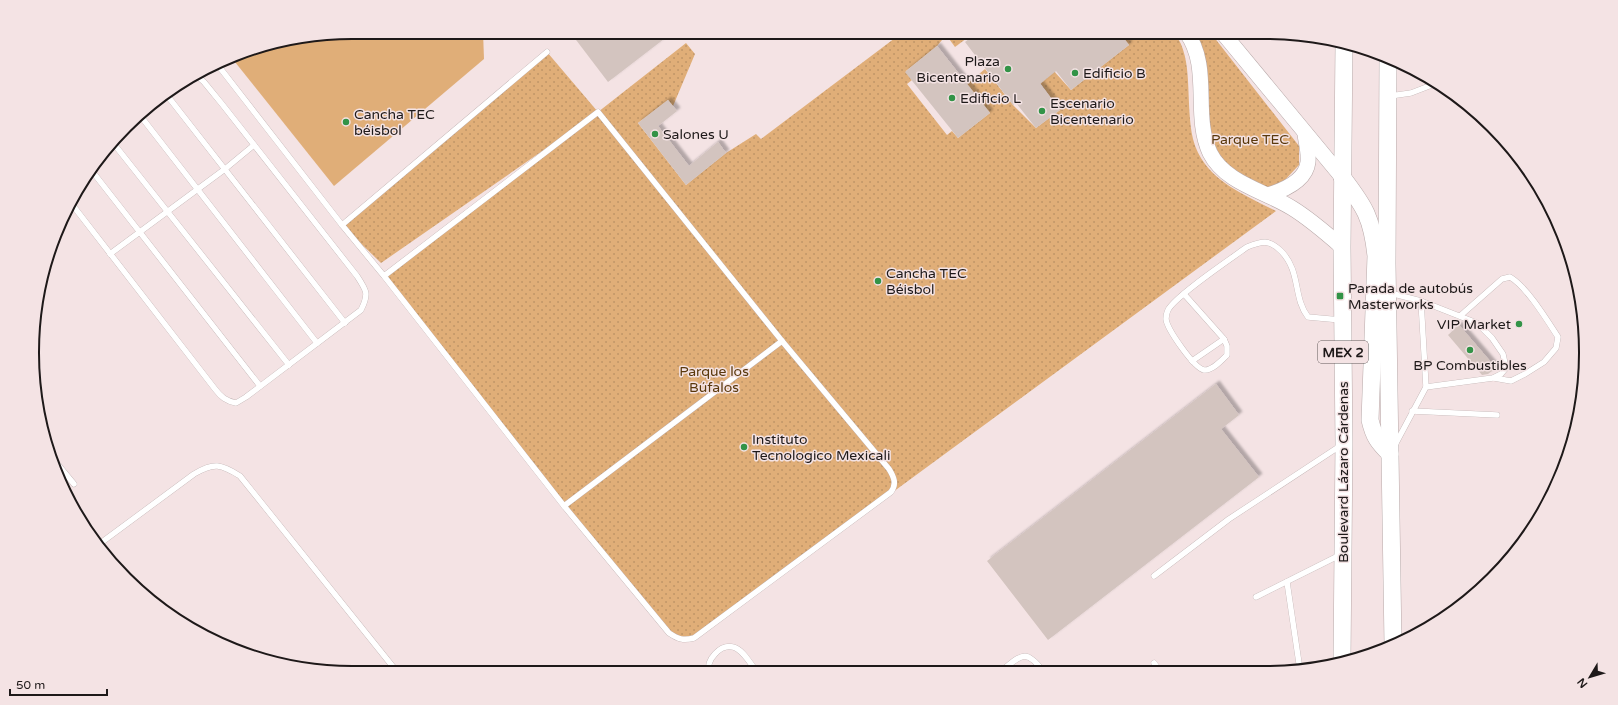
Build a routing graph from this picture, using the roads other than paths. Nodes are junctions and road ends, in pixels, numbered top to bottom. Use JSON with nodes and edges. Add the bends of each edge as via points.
{"nodes":[{"id":1,"x":1190,"y":39,"type":"edge"},
{"id":2,"x":1228,"y":39,"type":"edge"},
{"id":3,"x":1344,"y":49,"type":"edge"},
{"id":4,"x":547,"y":52,"type":"dead end"},
{"id":5,"x":1388,"y":64,"type":"edge"},
{"id":6,"x":220,"y":68,"type":"edge"},
{"id":7,"x":200,"y":79,"type":"edge"},
{"id":8,"x":1430,"y":86,"type":"edge"},
{"id":9,"x":1388,"y":97,"type":"junction"},
{"id":10,"x":169,"y":98,"type":"edge"},
{"id":11,"x":144,"y":119,"type":"edge"},
{"id":12,"x":1304,"y":133,"type":"junction"},
{"id":13,"x":254,"y":145,"type":"junction"},
{"id":14,"x":116,"y":147,"type":"edge"},
{"id":15,"x":225,"y":169,"type":"junction"},
{"id":16,"x":95,"y":174,"type":"edge"},
{"id":17,"x":1342,"y":177,"type":"junction"},
{"id":18,"x":198,"y":189,"type":"junction"},
{"id":19,"x":1268,"y":195,"type":"junction"},
{"id":20,"x":74,"y":208,"type":"edge"},
{"id":21,"x":168,"y":212,"type":"junction"},
{"id":22,"x":342,"y":225,"type":"junction"},
{"id":23,"x":139,"y":232,"type":"junction"},
{"id":24,"x":1342,"y":247,"type":"junction"},
{"id":25,"x":110,"y":254,"type":"junction"},
{"id":26,"x":384,"y":276,"type":"junction"},
{"id":27,"x":1388,"y":292,"type":"junction"},
{"id":28,"x":1184,"y":294,"type":"junction"},
{"id":29,"x":1422,"y":301,"type":"junction"},
{"id":30,"x":1460,"y":316,"type":"junction"},
{"id":31,"x":1342,"y":320,"type":"junction"},
{"id":32,"x":345,"y":323,"type":"junction"},
{"id":33,"x":1224,"y":339,"type":"junction"},
{"id":34,"x":782,"y":341,"type":"junction"},
{"id":35,"x":317,"y":343,"type":"junction"},
{"id":36,"x":1192,"y":361,"type":"junction"},
{"id":37,"x":289,"y":365,"type":"junction"},
{"id":38,"x":1494,"y":378,"type":"junction"},
{"id":39,"x":260,"y":386,"type":"junction"},
{"id":40,"x":1426,"y":387,"type":"junction"},
{"id":41,"x":1412,"y":411,"type":"junction"},
{"id":42,"x":1497,"y":415,"type":"dead end"},
{"id":43,"x":1344,"y":443,"type":"junction"},
{"id":44,"x":1390,"y":454,"type":"junction"},
{"id":45,"x":62,"y":470,"type":"edge"},
{"id":46,"x":74,"y":484,"type":"dead end"},
{"id":47,"x":564,"y":506,"type":"junction"},
{"id":48,"x":103,"y":541,"type":"edge"},
{"id":49,"x":1344,"y":553,"type":"junction"},
{"id":50,"x":1154,"y":576,"type":"dead end"},
{"id":51,"x":1287,"y":582,"type":"junction"},
{"id":52,"x":1256,"y":597,"type":"dead end"},
{"id":53,"x":1393,"y":639,"type":"edge"},
{"id":54,"x":1342,"y":656,"type":"edge"},
{"id":55,"x":1154,"y":663,"type":"dead end"},
{"id":56,"x":1299,"y":664,"type":"edge"},
{"id":57,"x":392,"y":666,"type":"edge"},
{"id":58,"x":708,"y":666,"type":"edge"},
{"id":59,"x":752,"y":666,"type":"edge"},
{"id":60,"x":1007,"y":666,"type":"edge"},
{"id":61,"x":1039,"y":666,"type":"edge"},
{"id":62,"x":1156,"y":666,"type":"edge"}],
"edges":[{"from":1,"to":19,"type":"street","via":[[1199,64],[1203,131],[1210,153],[1232,177]]},
{"from":2,"to":12,"type":"street"},
{"from":3,"to":17,"type":"main road","name":"Boulevard Lázaro Cárdenas","number":"MEX 2"},
{"from":4,"to":22,"type":"lane"},
{"from":5,"to":9,"type":"main road","number":"MEX 2"},
{"from":6,"to":22,"type":"lane"},
{"from":7,"to":13,"type":"lane"},
{"from":8,"to":9,"type":"lane","via":[[1411,93]]},
{"from":9,"to":27,"type":"main road","number":"MEX 2"},
{"from":10,"to":15,"type":"lane"},
{"from":11,"to":18,"type":"lane"},
{"from":12,"to":17,"type":"street"},
{"from":12,"to":19,"type":"street","via":[[1308,152],[1306,169],[1289,186]]},
{"from":13,"to":15,"type":"lane"},
{"from":13,"to":32,"type":"lane","via":[[366,291],[366,300],[361,310]]},
{"from":14,"to":21,"type":"lane"},
{"from":15,"to":18,"type":"lane"},
{"from":15,"to":32,"type":"lane"},
{"from":16,"to":23,"type":"lane"},
{"from":17,"to":24,"type":"main road","name":"Boulevard Lázaro Cárdenas","number":"MEX 2"},
{"from":17,"to":44,"type":"main road","via":[[1362,204],[1372,224],[1376,256],[1370,420],[1373,434]]},
{"from":18,"to":21,"type":"lane"},
{"from":18,"to":35,"type":"lane"},
{"from":19,"to":24,"type":"street","via":[[1303,215]]},
{"from":20,"to":25,"type":"lane"},
{"from":21,"to":23,"type":"lane"},
{"from":21,"to":37,"type":"lane"},
{"from":22,"to":26,"type":"lane"},
{"from":23,"to":25,"type":"lane"},
{"from":23,"to":39,"type":"lane"},
{"from":24,"to":31,"type":"main road","name":"Boulevard Lázaro Cárdenas","number":"MEX 2"},
{"from":25,"to":39,"type":"lane","via":[[222,398],[236,403]]},
{"from":26,"to":34,"type":"lane","via":[[598,112]]},
{"from":26,"to":47,"type":"lane"},
{"from":27,"to":29,"type":"lane"},
{"from":27,"to":44,"type":"main road","number":"MEX 2"},
{"from":28,"to":31,"type":"lane","via":[[1247,247],[1266,242],[1274,244],[1286,255],[1294,270],[1302,307],[1308,317]]},
{"from":28,"to":33,"type":"lane"},
{"from":28,"to":36,"type":"lane","via":[[1168,309],[1166,319],[1171,332]]},
{"from":29,"to":30,"type":"lane"},
{"from":29,"to":40,"type":"lane"},
{"from":30,"to":38,"type":"lane","via":[[1477,323],[1503,354],[1506,368]]},
{"from":30,"to":38,"type":"lane","via":[[1502,279],[1510,278],[1517,282],[1558,337],[1556,348],[1544,362],[1511,381]]},
{"from":31,"to":43,"type":"main road","name":"Boulevard Lázaro Cárdenas","number":"MEX 2"},
{"from":32,"to":35,"type":"lane"},
{"from":33,"to":36,"type":"lane"},
{"from":33,"to":36,"type":"lane","via":[[1227,355],[1216,364],[1204,370]]},
{"from":34,"to":47,"type":"lane"},
{"from":34,"to":47,"type":"lane","via":[[889,468],[895,482],[891,492],[694,638],[681,640],[669,633]]},
{"from":35,"to":37,"type":"lane"},
{"from":37,"to":39,"type":"lane"},
{"from":38,"to":40,"type":"lane"},
{"from":40,"to":41,"type":"lane"},
{"from":41,"to":42,"type":"lane"},
{"from":41,"to":44,"type":"lane"},
{"from":43,"to":49,"type":"main road","name":"Boulevard Lázaro Cárdenas","number":"MEX 2"},
{"from":43,"to":50,"type":"lane","via":[[1229,519]]},
{"from":44,"to":53,"type":"main road","number":"MEX 2"},
{"from":45,"to":46,"type":"lane"},
{"from":48,"to":57,"type":"lane","via":[[207,466],[227,468],[240,476]]},
{"from":49,"to":51,"type":"lane"},
{"from":49,"to":54,"type":"main road","name":"Boulevard Lázaro Cárdenas","number":"MEX 2"},
{"from":51,"to":52,"type":"lane"},
{"from":51,"to":56,"type":"lane"},
{"from":55,"to":62,"type":"lane"},
{"from":58,"to":59,"type":"lane","via":[[711,658],[724,648],[734,647]]},
{"from":60,"to":61,"type":"lane","via":[[1020,656],[1029,656]]}]}
